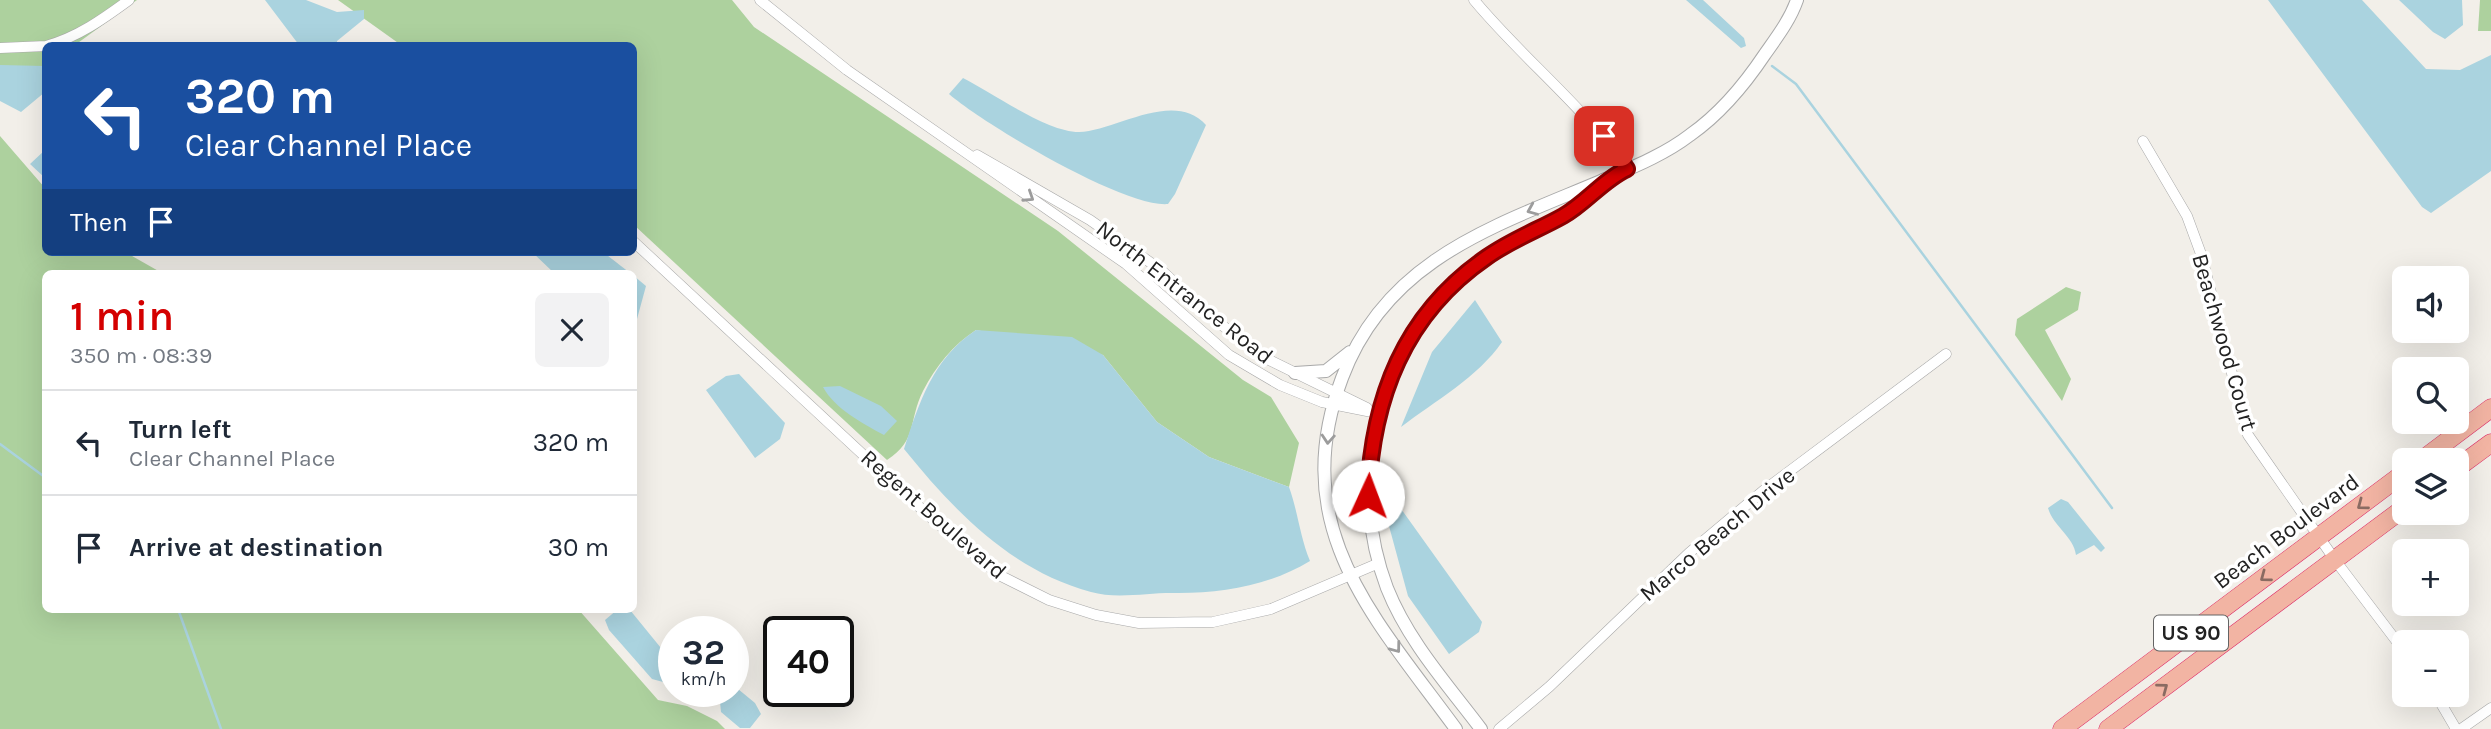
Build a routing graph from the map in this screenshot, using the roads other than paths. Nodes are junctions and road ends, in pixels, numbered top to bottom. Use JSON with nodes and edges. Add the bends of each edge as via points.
{"nodes":[{"id":1,"x":129,"y":0,"type":"edge"},
{"id":2,"x":760,"y":0,"type":"edge"},
{"id":3,"x":1474,"y":0,"type":"edge"},
{"id":4,"x":1797,"y":0,"type":"edge"},
{"id":5,"x":60,"y":42,"type":"edge"},
{"id":6,"x":42,"y":46,"type":"edge"},
{"id":7,"x":0,"y":48,"type":"edge"},
{"id":8,"x":2143,"y":141,"type":"dead end"},
{"id":9,"x":954,"y":143,"type":"junction"},
{"id":10,"x":1622,"y":171,"type":"junction"},
{"id":11,"x":1124,"y":243,"type":"junction"},
{"id":12,"x":637,"y":245,"type":"edge"},
{"id":13,"x":1129,"y":267,"type":"junction"},
{"id":14,"x":1355,"y":347,"type":"junction"},
{"id":15,"x":1946,"y":354,"type":"dead end"},
{"id":16,"x":1295,"y":373,"type":"junction"},
{"id":17,"x":1337,"y":392,"type":"junction"},
{"id":18,"x":1333,"y":405,"type":"junction"},
{"id":19,"x":2491,"y":408,"type":"edge"},
{"id":20,"x":1377,"y":413,"type":"junction"},
{"id":21,"x":2491,"y":443,"type":"edge"},
{"id":22,"x":2438,"y":448,"type":"edge"},
{"id":23,"x":2469,"y":459,"type":"edge"},
{"id":24,"x":2392,"y":482,"type":"edge"},
{"id":25,"x":2392,"y":517,"type":"edge"},
{"id":26,"x":2319,"y":537,"type":"junction"},
{"id":27,"x":2335,"y":560,"type":"junction"},
{"id":28,"x":1379,"y":563,"type":"junction"},
{"id":29,"x":1349,"y":575,"type":"junction"},
{"id":30,"x":2392,"y":635,"type":"edge"},
{"id":31,"x":2443,"y":707,"type":"edge"},
{"id":32,"x":2491,"y":708,"type":"edge"},
{"id":33,"x":1456,"y":729,"type":"edge"},
{"id":34,"x":1480,"y":729,"type":"edge"},
{"id":35,"x":1499,"y":729,"type":"edge"},
{"id":36,"x":2062,"y":729,"type":"edge"},
{"id":37,"x":2108,"y":729,"type":"edge"},
{"id":38,"x":2456,"y":729,"type":"edge"},
{"id":39,"x":2461,"y":729,"type":"edge"}],
"edges":[{"from":1,"to":5,"type":"street","via":[[95,25]]},
{"from":2,"to":9,"type":"street","name":"North Entrance Road","via":[[846,70]]},
{"from":3,"to":10,"type":"street","via":[[1540,73],[1579,108]]},
{"from":4,"to":10,"type":"street","via":[[1750,77],[1717,113],[1690,135]]},
{"from":6,"to":7,"type":"street"},
{"from":8,"to":26,"type":"street","name":"Beachwood Court","via":[[2187,216],[2201,254],[2248,435]]},
{"from":9,"to":11,"type":"street","name":"North Entrance Road","via":[[1026,181]]},
{"from":9,"to":13,"type":"street","name":"North Entrance Road","one_way":true},
{"from":10,"to":14,"type":"street","one_way":true,"via":[[1457,244],[1391,296]]},
{"from":10,"to":20,"type":"street","via":[[1578,207],[1489,256],[1450,287],[1401,353]]},
{"from":11,"to":13,"type":"street"},
{"from":11,"to":16,"type":"street","name":"North Entrance Road","via":[[1242,343]]},
{"from":12,"to":29,"type":"street","name":"Regent Boulevard","via":[[928,515],[999,575],[1049,600],[1139,623],[1213,622],[1271,609]]},
{"from":13,"to":18,"type":"street","name":"North Entrance Road","via":[[1229,355],[1280,385]]},
{"from":14,"to":16,"type":"street","via":[[1326,371]]},
{"from":14,"to":17,"type":"street"},
{"from":15,"to":35,"type":"street","name":"Marco Beach Drive","via":[[1689,552],[1558,679]]},
{"from":16,"to":17,"type":"street","name":"North Entrance Road"},
{"from":17,"to":18,"type":"street"},
{"from":17,"to":20,"type":"street","name":"North Entrance Road"},
{"from":18,"to":20,"type":"street","name":"North Entrance Road"},
{"from":18,"to":29,"type":"street","one_way":true,"via":[[1325,483],[1329,517]]},
{"from":19,"to":22,"type":"highway"},
{"from":20,"to":28,"type":"street","via":[[1368,496]]},
{"from":21,"to":23,"type":"highway"},
{"from":24,"to":26,"type":"highway","name":"Beach Boulevard","number":"US 90","one_way":true},
{"from":25,"to":27,"type":"highway","number":"US 90"},
{"from":26,"to":27,"type":"street","name":"Beachwood Court"},
{"from":26,"to":36,"type":"highway","name":"Beach Boulevard","number":"US 90","one_way":true},
{"from":27,"to":30,"type":"street","name":"Beachwood Court"},
{"from":37,"to":27,"type":"highway","number":"US 90","one_way":true},
{"from":28,"to":29,"type":"street","name":"Regent Boulevard"},
{"from":28,"to":34,"type":"street","via":[[1411,634]]},
{"from":29,"to":33,"type":"street","one_way":true,"via":[[1373,618]]},
{"from":31,"to":38,"type":"street"},
{"from":32,"to":39,"type":"street"}]}
